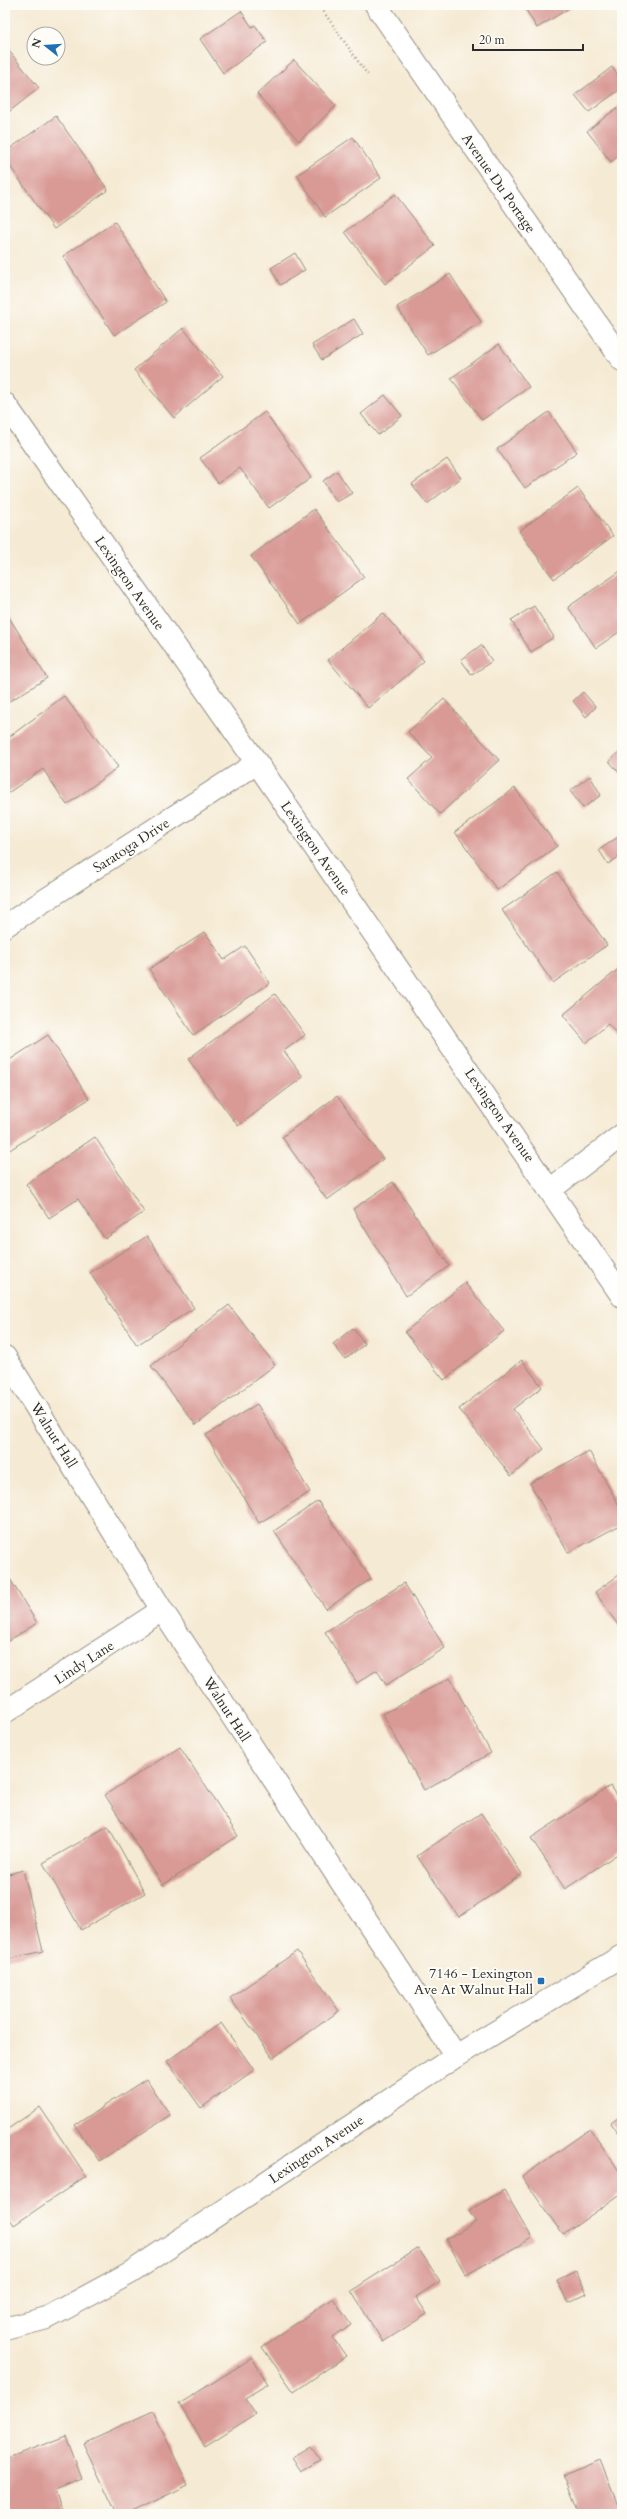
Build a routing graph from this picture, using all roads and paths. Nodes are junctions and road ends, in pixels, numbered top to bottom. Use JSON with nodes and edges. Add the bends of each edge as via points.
{"nodes":[{"id":1,"x":319,"y":5,"type":"edge"},
{"id":2,"x":376,"y":5,"type":"edge"},
{"id":3,"x":369,"y":77,"type":"dead end"},
{"id":4,"x":622,"y":360,"type":"edge"},
{"id":5,"x":5,"y":404,"type":"edge"},
{"id":6,"x":257,"y":763,"type":"junction"},
{"id":7,"x":5,"y":926,"type":"edge"},
{"id":8,"x":622,"y":1135,"type":"edge"},
{"id":9,"x":551,"y":1189,"type":"junction"},
{"id":10,"x":622,"y":1296,"type":"edge"},
{"id":11,"x":5,"y":1357,"type":"edge"},
{"id":12,"x":162,"y":1610,"type":"junction"},
{"id":13,"x":5,"y":1712,"type":"edge"},
{"id":14,"x":622,"y":1956,"type":"edge"},
{"id":15,"x":456,"y":2056,"type":"junction"},
{"id":16,"x":5,"y":2329,"type":"edge"}],
"edges":[{"from":1,"to":3,"type":"path"},
{"from":2,"to":4,"type":"street","name":"Avenue Du Portage"},
{"from":5,"to":6,"type":"street","name":"Lexington Avenue"},
{"from":6,"to":7,"type":"street","name":"Saratoga Drive"},
{"from":6,"to":9,"type":"street","name":"Lexington Avenue"},
{"from":8,"to":9,"type":"street"},
{"from":9,"to":10,"type":"street","name":"Lexington Avenue"},
{"from":11,"to":12,"type":"street","name":"Walnut Hall"},
{"from":12,"to":13,"type":"street","name":"Lindy Lane"},
{"from":12,"to":15,"type":"street","name":"Walnut Hall"},
{"from":14,"to":15,"type":"street","name":"Lexington Avenue"},
{"from":15,"to":16,"type":"street","name":"Lexington Avenue","via":[[130,2273],[47,2318]]}]}
